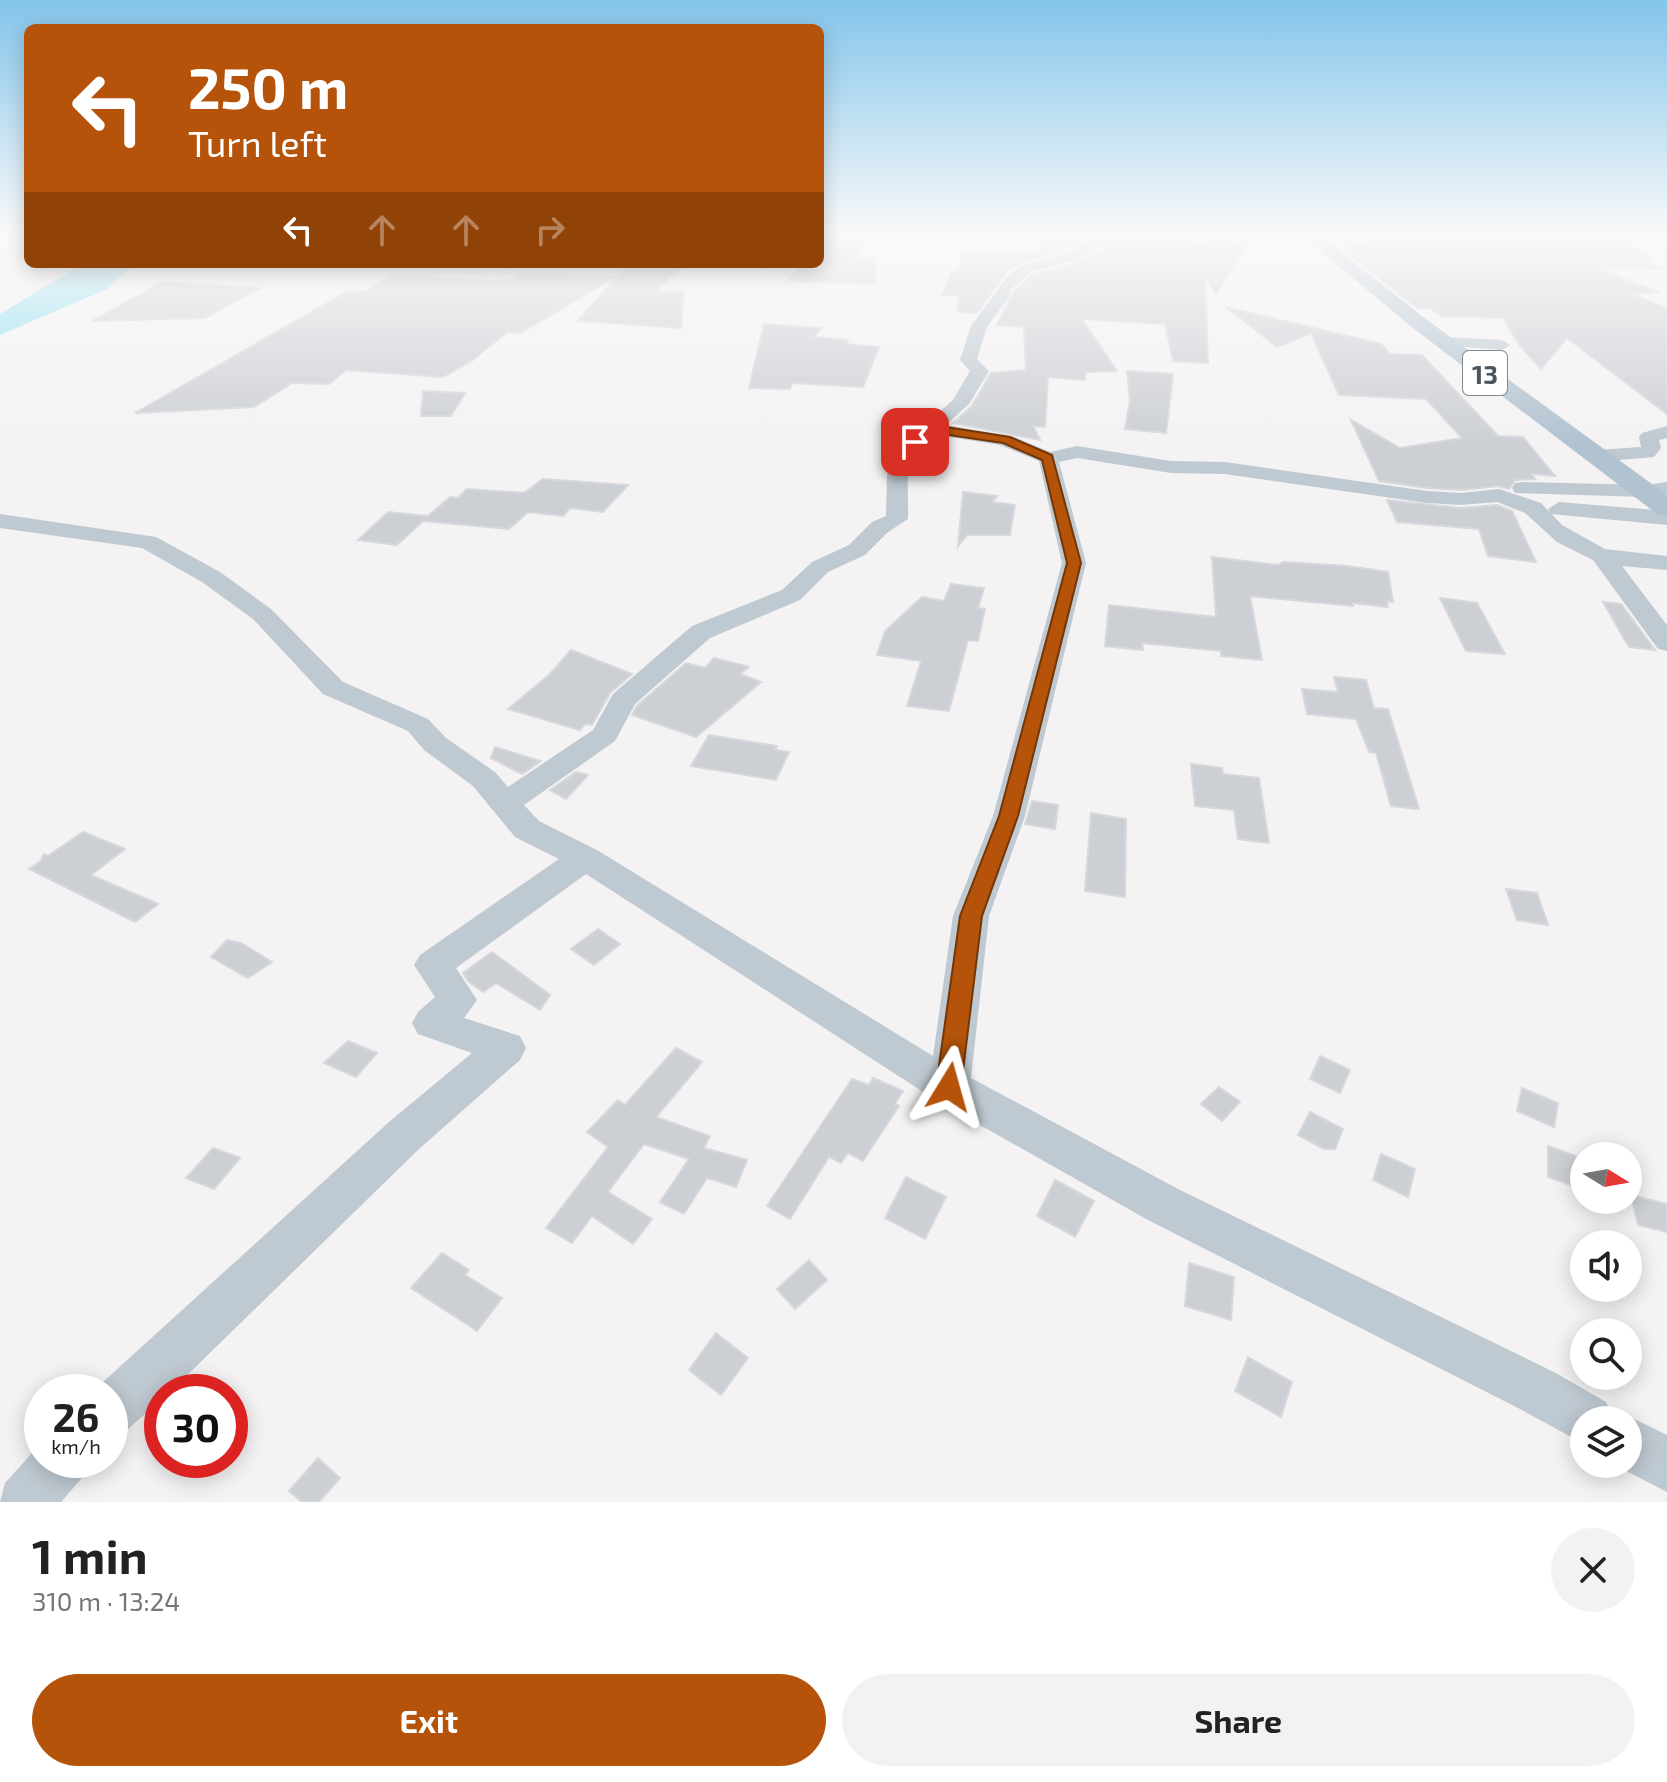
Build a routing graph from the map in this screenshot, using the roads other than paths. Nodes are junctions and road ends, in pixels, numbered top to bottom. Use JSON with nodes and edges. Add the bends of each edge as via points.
{"nodes":[{"id":1,"x":997,"y":303,"type":"edge"},
{"id":2,"x":1396,"y":303,"type":"edge"},
{"id":3,"x":1445,"y":342,"type":"junction"},
{"id":4,"x":974,"y":344,"type":"junction"},
{"id":5,"x":1502,"y":345,"type":"dead end"},
{"id":6,"x":935,"y":424,"type":"junction"},
{"id":7,"x":1667,"y":432,"type":"edge"},
{"id":8,"x":1596,"y":456,"type":"junction"},
{"id":9,"x":1048,"y":458,"type":"junction"},
{"id":10,"x":1656,"y":490,"type":"edge"},
{"id":11,"x":1527,"y":495,"type":"junction"},
{"id":12,"x":1667,"y":508,"type":"edge"},
{"id":13,"x":1667,"y":518,"type":"edge"},
{"id":14,"x":0,"y":521,"type":"edge"},
{"id":15,"x":1602,"y":556,"type":"junction"},
{"id":16,"x":1667,"y":563,"type":"edge"},
{"id":17,"x":1667,"y":643,"type":"edge"},
{"id":18,"x":507,"y":802,"type":"junction"},
{"id":19,"x":585,"y":858,"type":"junction"},
{"id":20,"x":949,"y":1087,"type":"junction"},
{"id":21,"x":128,"y":1395,"type":"edge"},
{"id":22,"x":1570,"y":1410,"type":"edge"},
{"id":23,"x":1642,"y":1451,"type":"edge"},
{"id":24,"x":1667,"y":1465,"type":"edge"},
{"id":25,"x":46,"y":1478,"type":"edge"},
{"id":26,"x":24,"y":1502,"type":"edge"}],
"edges":[{"from":1,"to":4,"type":"street","via":[[979,326]]},
{"from":2,"to":3,"type":"main road","number":"13"},
{"from":3,"to":5,"type":"street"},
{"from":3,"to":8,"type":"main road","number":"13"},
{"from":4,"to":6,"type":"street","via":[[951,381]]},
{"from":4,"to":6,"type":"street","via":[[968,360],[980,371],[963,400]]},
{"from":6,"to":9,"type":"street","via":[[1005,440]]},
{"from":6,"to":18,"type":"street","via":[[903,452],[897,466],[897,519],[880,527],[857,550],[820,567],[791,595],[701,632],[623,700],[605,735]]},
{"from":7,"to":8,"type":"street","via":[[1649,437],[1647,453]]},
{"from":8,"to":10,"type":"main road","number":"13"},
{"from":9,"to":11,"type":"street","via":[[1077,452],[1427,497]]},
{"from":9,"to":20,"type":"street","via":[[1074,563],[1009,816],[971,916]]},
{"from":10,"to":11,"type":"street"},
{"from":10,"to":12,"type":"main road","number":"13"},
{"from":11,"to":13,"type":"street"},
{"from":11,"to":15,"type":"street","via":[[1536,516]]},
{"from":14,"to":18,"type":"street","via":[[148,542],[186,563],[262,614],[333,688],[418,725]]},
{"from":15,"to":16,"type":"street"},
{"from":15,"to":17,"type":"street"},
{"from":18,"to":19,"type":"street","via":[[527,829]]},
{"from":19,"to":20,"type":"street"},
{"from":19,"to":21,"type":"street","via":[[433,965],[458,1000],[432,1023],[506,1048],[447,1095]]},
{"from":20,"to":22,"type":"street","via":[[1164,1205]]},
{"from":23,"to":24,"type":"street"},
{"from":25,"to":26,"type":"street"}]}
